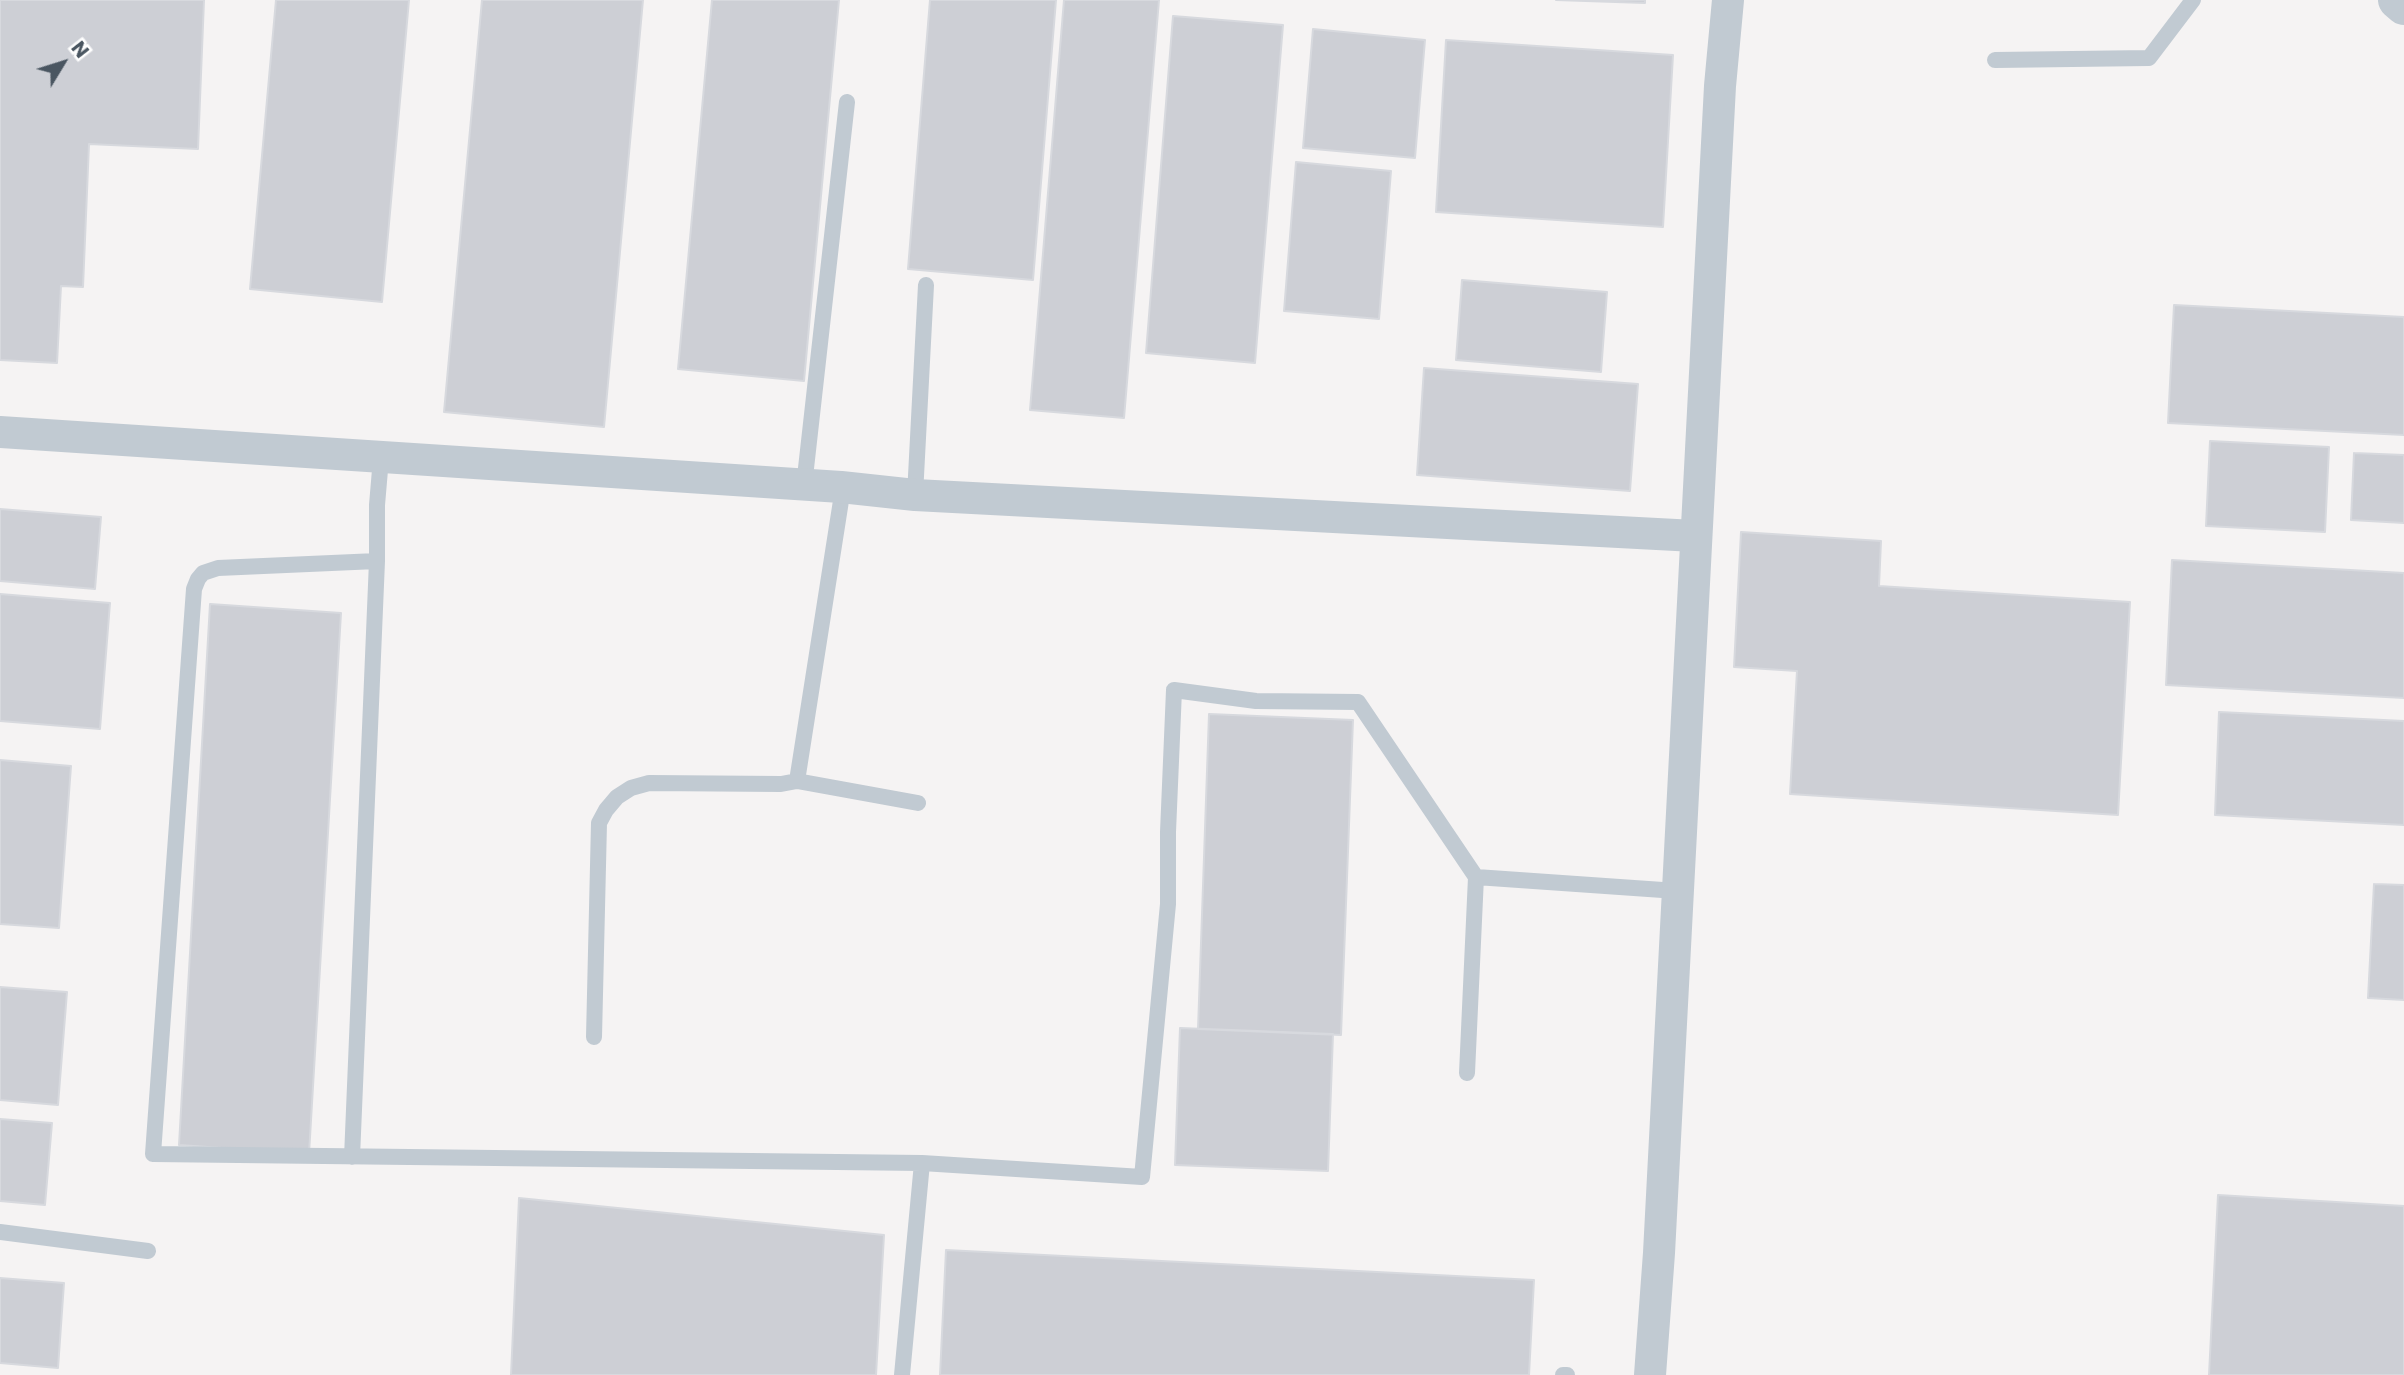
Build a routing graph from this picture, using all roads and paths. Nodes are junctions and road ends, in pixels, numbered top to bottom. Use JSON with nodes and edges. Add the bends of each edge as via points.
{"nodes":[{"id":1,"x":1728,"y":0,"type":"edge"},
{"id":2,"x":2193,"y":0,"type":"edge"},
{"id":3,"x":2397,"y":0,"type":"edge"},
{"id":4,"x":2404,"y":6,"type":"edge"},
{"id":5,"x":1995,"y":60,"type":"dead end"},
{"id":6,"x":847,"y":102,"type":"dead end"},
{"id":7,"x":926,"y":285,"type":"dead end"},
{"id":8,"x":0,"y":432,"type":"edge"},
{"id":9,"x":381,"y":458,"type":"junction"},
{"id":10,"x":804,"y":486,"type":"junction"},
{"id":11,"x":843,"y":488,"type":"junction"},
{"id":12,"x":915,"y":495,"type":"junction"},
{"id":13,"x":1695,"y":536,"type":"junction"},
{"id":14,"x":377,"y":561,"type":"junction"},
{"id":15,"x":797,"y":781,"type":"junction"},
{"id":16,"x":918,"y":803,"type":"dead end"},
{"id":17,"x":1476,"y":877,"type":"junction"},
{"id":18,"x":1676,"y":891,"type":"junction"},
{"id":19,"x":594,"y":1037,"type":"dead end"},
{"id":20,"x":1467,"y":1073,"type":"dead end"},
{"id":21,"x":352,"y":1157,"type":"junction"},
{"id":22,"x":922,"y":1163,"type":"junction"},
{"id":23,"x":0,"y":1232,"type":"edge"},
{"id":24,"x":148,"y":1251,"type":"dead end"},
{"id":25,"x":902,"y":1375,"type":"edge"},
{"id":26,"x":1650,"y":1375,"type":"edge"}],
"edges":[{"from":1,"to":13,"type":"street"},
{"from":2,"to":5,"type":"lane","via":[[2149,58]]},
{"from":3,"to":4,"type":"street"},
{"from":6,"to":10,"type":"lane"},
{"from":7,"to":12,"type":"lane"},
{"from":8,"to":9,"type":"street"},
{"from":9,"to":10,"type":"street"},
{"from":9,"to":14,"type":"lane"},
{"from":10,"to":11,"type":"street"},
{"from":11,"to":12,"type":"street"},
{"from":11,"to":15,"type":"lane"},
{"from":12,"to":13,"type":"street"},
{"from":13,"to":18,"type":"street"},
{"from":14,"to":21,"type":"lane"},
{"from":14,"to":21,"type":"lane","via":[[218,568],[203,573],[194,589],[153,1154]]},
{"from":15,"to":16,"type":"lane"},
{"from":15,"to":19,"type":"lane","via":[[649,783],[631,788],[606,810],[599,823]]},
{"from":17,"to":18,"type":"lane"},
{"from":17,"to":20,"type":"lane"},
{"from":17,"to":22,"type":"lane","via":[[1358,702],[1256,701],[1174,690],[1168,904],[1142,1177]]},
{"from":18,"to":26,"type":"street"},
{"from":21,"to":22,"type":"lane"},
{"from":22,"to":25,"type":"lane"},
{"from":23,"to":24,"type":"lane"}]}
